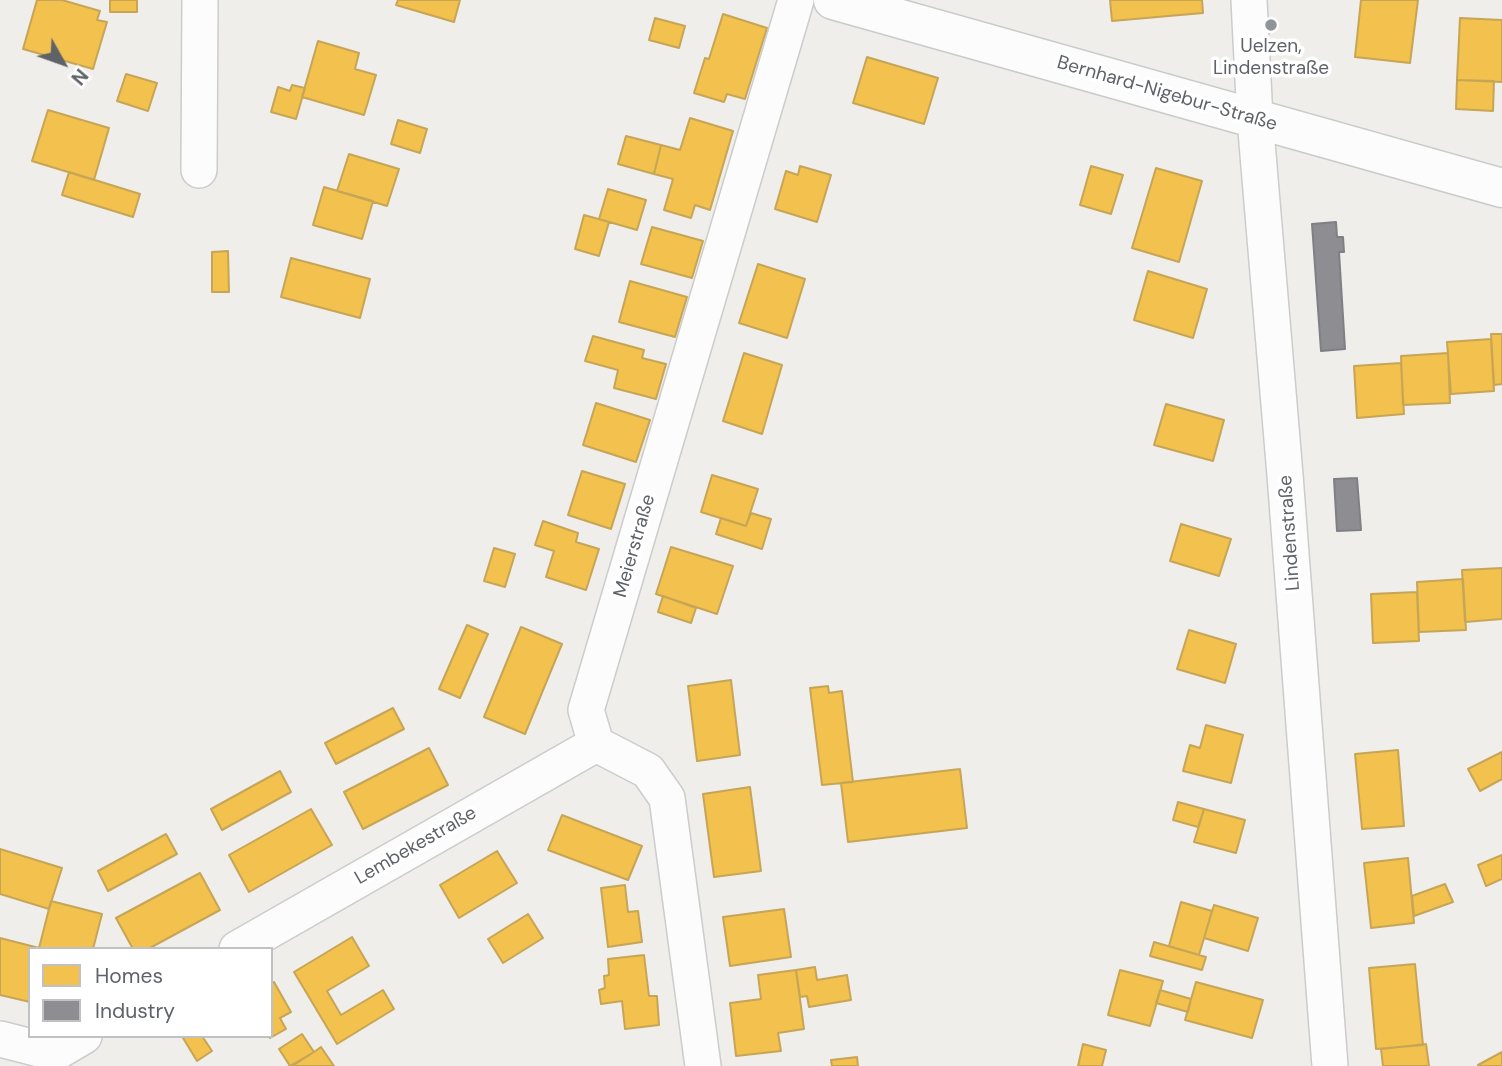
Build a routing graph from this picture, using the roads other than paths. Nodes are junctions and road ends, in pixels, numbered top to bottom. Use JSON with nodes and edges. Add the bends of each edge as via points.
{"nodes":[{"id":1,"x":200,"y":0,"type":"edge"},
{"id":2,"x":796,"y":0,"type":"edge"},
{"id":3,"x":833,"y":0,"type":"edge"},
{"id":4,"x":1249,"y":0,"type":"edge"},
{"id":5,"x":1255,"y":119,"type":"junction"},
{"id":6,"x":199,"y":170,"type":"dead end"},
{"id":7,"x":1502,"y":188,"type":"edge"},
{"id":8,"x":596,"y":744,"type":"junction"},
{"id":9,"x":241,"y":947,"type":"edge"},
{"id":10,"x":0,"y":1038,"type":"edge"},
{"id":11,"x":64,"y":1052,"type":"edge"},
{"id":12,"x":703,"y":1066,"type":"edge"},
{"id":13,"x":1330,"y":1066,"type":"edge"}],
"edges":[{"from":1,"to":6,"type":"street"},
{"from":2,"to":8,"type":"street","name":"Meierstraße","via":[[586,710]]},
{"from":3,"to":5,"type":"main road","name":"Bernhard-Nigebur-Straße"},
{"from":4,"to":5,"type":"street","name":"Lindenstraße"},
{"from":5,"to":7,"type":"main road","name":"Bernhard-Nigebur-Straße"},
{"from":5,"to":13,"type":"street","name":"Lindenstraße"},
{"from":8,"to":9,"type":"street","name":"Lembekestraße"},
{"from":8,"to":12,"type":"street","via":[[648,771],[667,798]]},
{"from":10,"to":11,"type":"street"}]}
